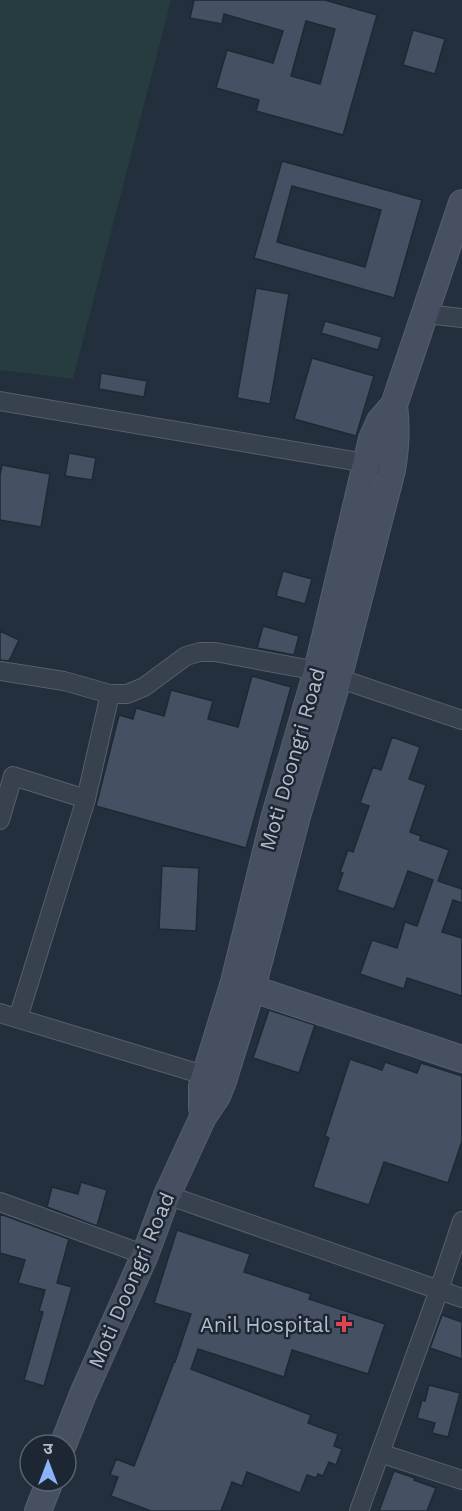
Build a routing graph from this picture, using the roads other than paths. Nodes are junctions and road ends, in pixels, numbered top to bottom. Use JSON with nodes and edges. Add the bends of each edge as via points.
{"nodes":[{"id":1,"x":462,"y":203,"type":"edge"},
{"id":2,"x":426,"y":314,"type":"junction"},
{"id":3,"x":462,"y":318,"type":"edge"},
{"id":4,"x":0,"y":401,"type":"edge"},
{"id":5,"x":394,"y":405,"type":"junction"},
{"id":6,"x":366,"y":463,"type":"junction"},
{"id":7,"x":392,"y":470,"type":"junction"},
{"id":8,"x":0,"y":671,"type":"edge"},
{"id":9,"x":327,"y":675,"type":"junction"},
{"id":10,"x":110,"y":694,"type":"junction"},
{"id":11,"x":462,"y":720,"type":"edge"},
{"id":12,"x":7,"y":773,"type":"edge"},
{"id":13,"x":86,"y":799,"type":"junction"},
{"id":14,"x":0,"y":820,"type":"edge"},
{"id":15,"x":243,"y":985,"type":"junction"},
{"id":16,"x":0,"y":1013,"type":"edge"},
{"id":17,"x":18,"y":1018,"type":"junction"},
{"id":18,"x":462,"y":1059,"type":"edge"},
{"id":19,"x":214,"y":1078,"type":"junction"},
{"id":20,"x":166,"y":1195,"type":"junction"},
{"id":21,"x":0,"y":1202,"type":"edge"},
{"id":22,"x":462,"y":1221,"type":"edge"},
{"id":23,"x":145,"y":1254,"type":"junction"},
{"id":24,"x":439,"y":1290,"type":"junction"},
{"id":25,"x":462,"y":1298,"type":"edge"},
{"id":26,"x":68,"y":1433,"type":"edge"},
{"id":27,"x":380,"y":1453,"type":"junction"},
{"id":28,"x":462,"y":1480,"type":"edge"},
{"id":29,"x":45,"y":1493,"type":"edge"},
{"id":30,"x":38,"y":1511,"type":"edge"},
{"id":31,"x":358,"y":1511,"type":"edge"}],
"edges":[{"from":1,"to":2,"type":"street","name":"Moti Doongri Road"},
{"from":2,"to":3,"type":"street"},
{"from":2,"to":5,"type":"street","name":"Moti Doongri Road"},
{"from":4,"to":6,"type":"street"},
{"from":5,"to":6,"type":"street","name":"Moti Doongri Road","via":[[380,421]]},
{"from":5,"to":7,"type":"street","name":"Moti Doongri Road","via":[[397,428]]},
{"from":6,"to":7,"type":"street"},
{"from":6,"to":9,"type":"street","name":"Moti Doongri Road"},
{"from":7,"to":9,"type":"street","name":"Moti Doongri Road"},
{"from":8,"to":10,"type":"street","via":[[64,681]]},
{"from":9,"to":10,"type":"street","via":[[200,652],[186,656],[144,687],[126,694]]},
{"from":9,"to":11,"type":"street"},
{"from":9,"to":15,"type":"street","name":"Moti Doongri Road"},
{"from":10,"to":13,"type":"street"},
{"from":12,"to":13,"type":"street"},
{"from":12,"to":14,"type":"street"},
{"from":13,"to":17,"type":"street"},
{"from":15,"to":18,"type":"street"},
{"from":15,"to":19,"type":"street","name":"Moti Doongri Road"},
{"from":16,"to":17,"type":"street"},
{"from":17,"to":19,"type":"street"},
{"from":19,"to":20,"type":"street","name":"Moti Doongri Road","via":[[202,1086],[203,1117]]},
{"from":20,"to":23,"type":"street","name":"Moti Doongri Road"},
{"from":20,"to":24,"type":"street"},
{"from":21,"to":23,"type":"street"},
{"from":22,"to":24,"type":"street"},
{"from":23,"to":26,"type":"street","name":"Moti Doongri Road"},
{"from":24,"to":25,"type":"street"},
{"from":24,"to":27,"type":"street"},
{"from":27,"to":28,"type":"street"},
{"from":27,"to":31,"type":"street"},
{"from":29,"to":30,"type":"street"}]}
